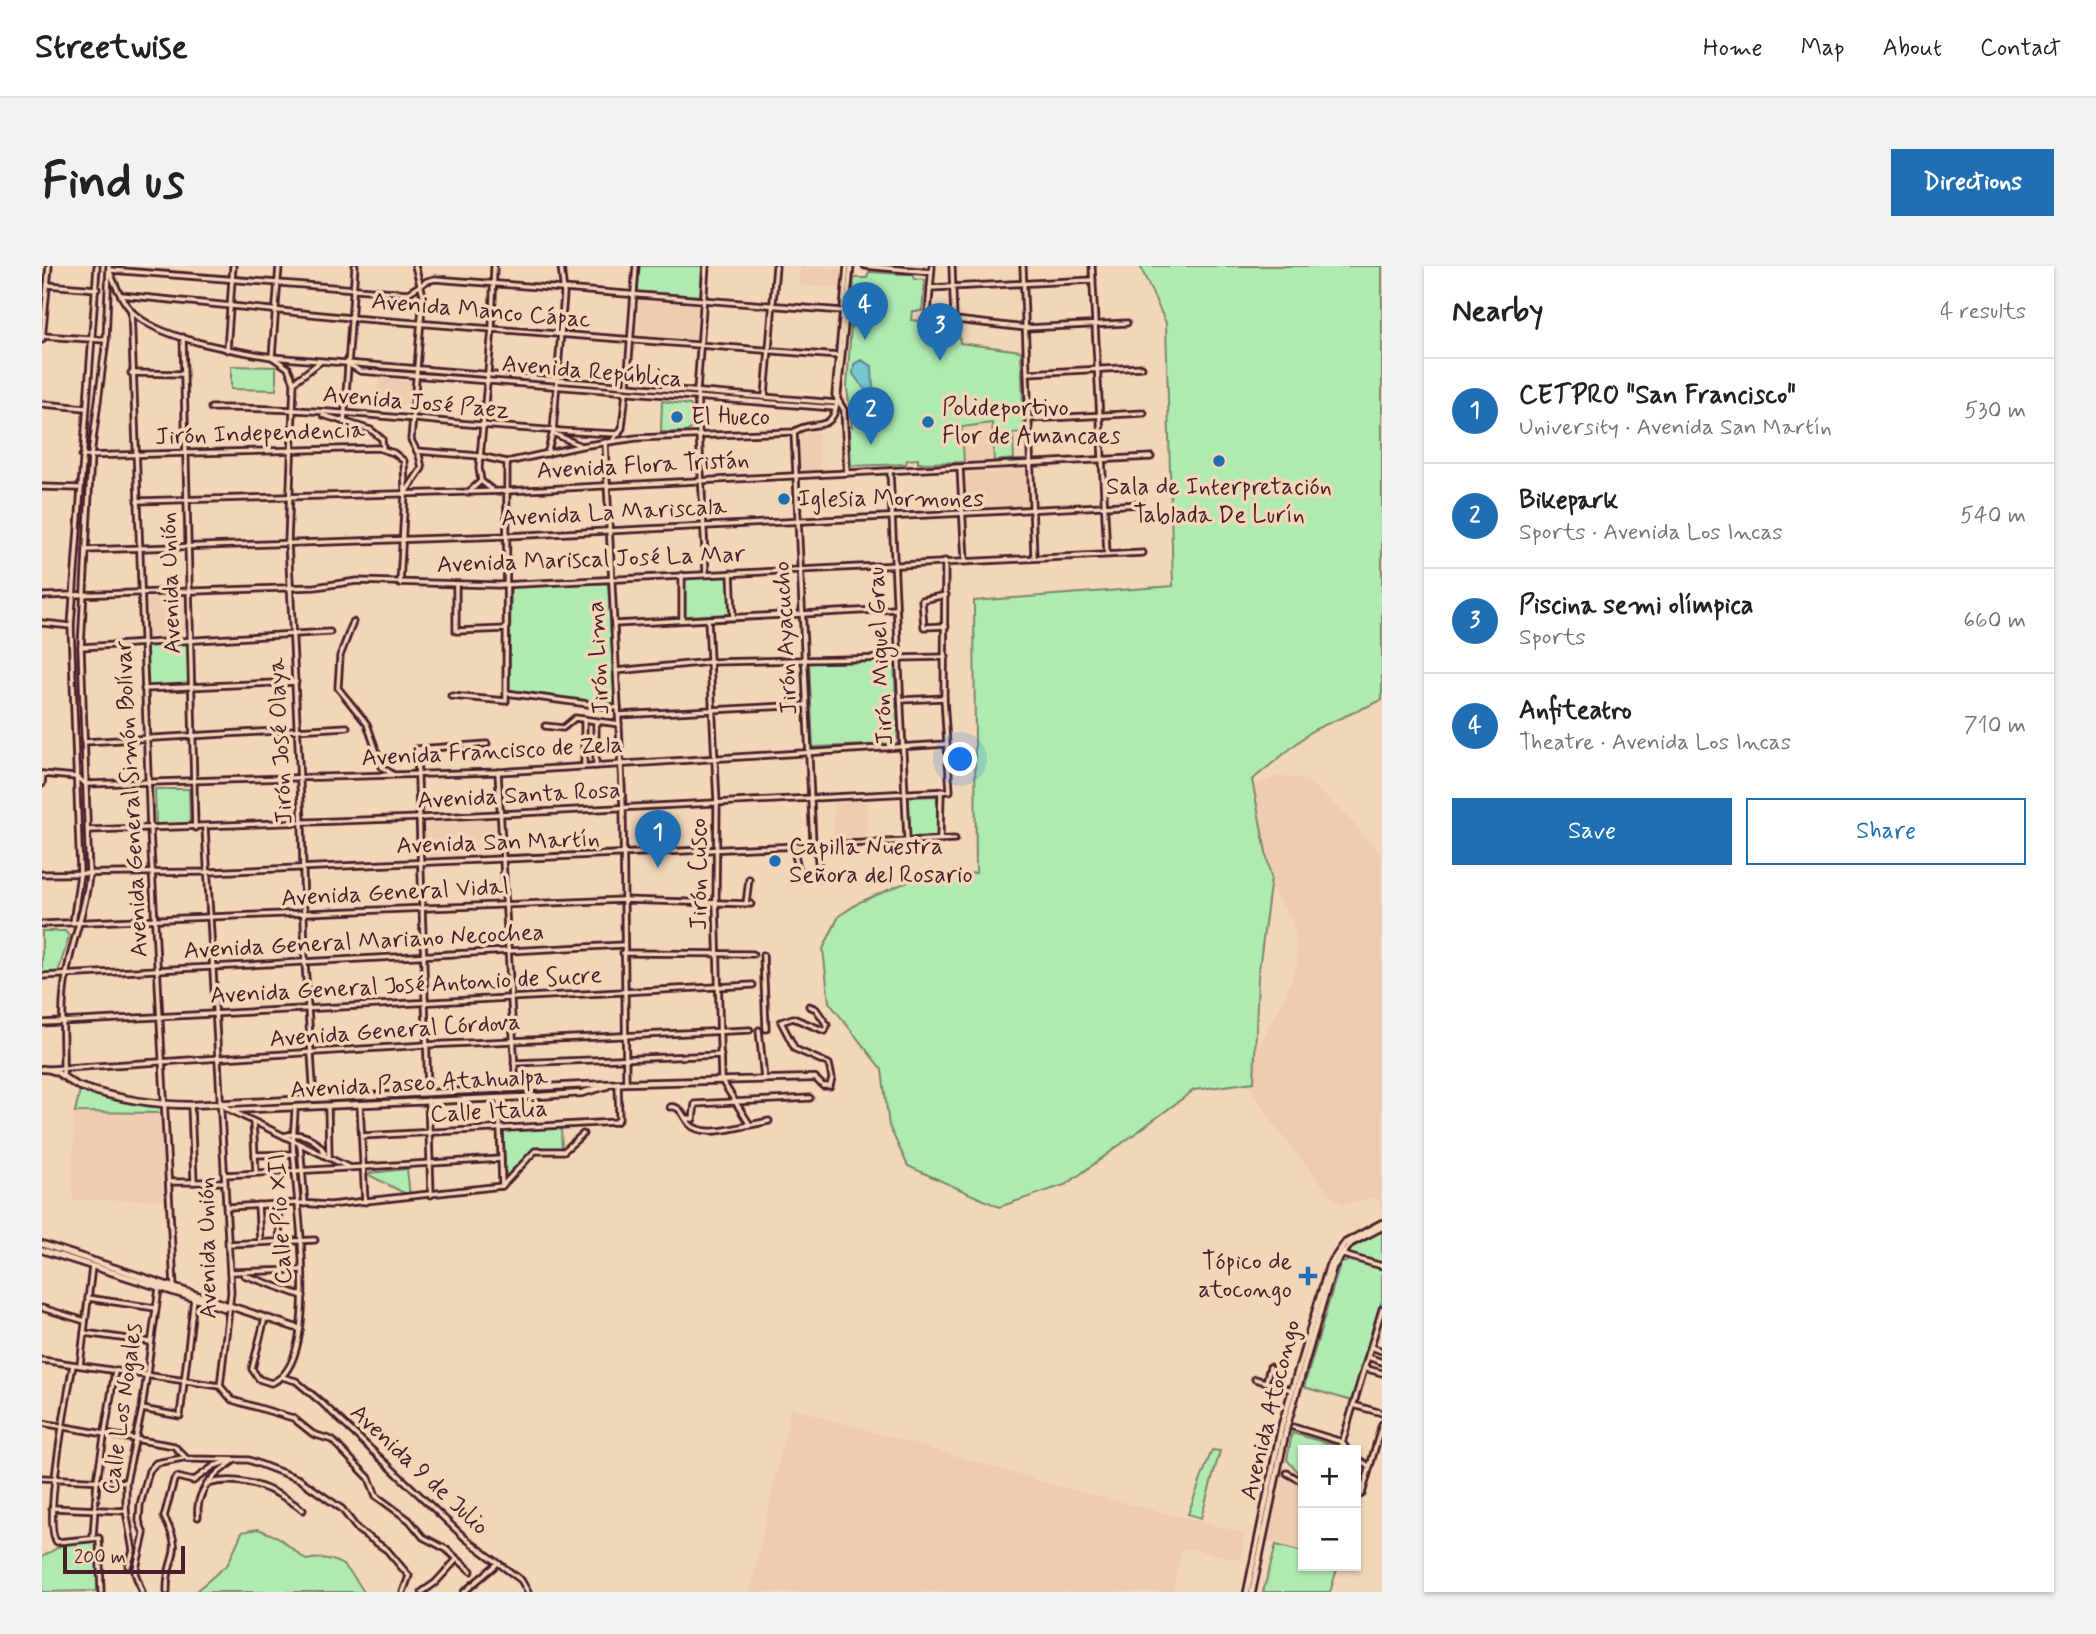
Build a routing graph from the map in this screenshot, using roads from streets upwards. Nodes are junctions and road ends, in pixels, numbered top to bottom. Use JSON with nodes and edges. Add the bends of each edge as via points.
{"nodes":[{"id":1,"x":49,"y":266,"type":"edge"},
{"id":2,"x":97,"y":266,"type":"edge"},
{"id":3,"x":152,"y":266,"type":"edge"},
{"id":4,"x":233,"y":266,"type":"edge"},
{"id":5,"x":279,"y":266,"type":"edge"},
{"id":6,"x":355,"y":266,"type":"edge"},
{"id":7,"x":415,"y":266,"type":"edge"},
{"id":8,"x":494,"y":266,"type":"edge"},
{"id":9,"x":561,"y":266,"type":"edge"},
{"id":10,"x":636,"y":266,"type":"edge"},
{"id":11,"x":705,"y":266,"type":"edge"},
{"id":12,"x":776,"y":266,"type":"edge"},
{"id":13,"x":849,"y":266,"type":"edge"},
{"id":14,"x":865,"y":266,"type":"edge"},
{"id":15,"x":952,"y":266,"type":"edge"},
{"id":16,"x":1023,"y":266,"type":"edge"},
{"id":17,"x":1092,"y":266,"type":"edge"},
{"id":18,"x":109,"y":268,"type":"edge"},
{"id":19,"x":931,"y":269,"type":"edge"},
{"id":20,"x":152,"y":272,"type":"junction"},
{"id":21,"x":233,"y":280,"type":"junction"},
{"id":22,"x":1093,"y":280,"type":"junction"},
{"id":23,"x":495,"y":283,"type":"junction"},
{"id":24,"x":1024,"y":283,"type":"junction"},
{"id":25,"x":277,"y":284,"type":"junction"},
{"id":26,"x":47,"y":285,"type":"junction"},
{"id":27,"x":420,"y":287,"type":"junction"},
{"id":28,"x":953,"y":287,"type":"junction"},
{"id":29,"x":564,"y":288,"type":"junction"},
{"id":30,"x":930,"y":288,"type":"junction"},
{"id":31,"x":97,"y":289,"type":"junction"},
{"id":32,"x":353,"y":291,"type":"junction"},
{"id":33,"x":634,"y":294,"type":"junction"},
{"id":34,"x":121,"y":295,"type":"junction"},
{"id":35,"x":703,"y":300,"type":"junction"},
{"id":36,"x":772,"y":306,"type":"junction"},
{"id":37,"x":231,"y":307,"type":"junction"},
{"id":38,"x":131,"y":310,"type":"junction"},
{"id":39,"x":275,"y":311,"type":"junction"},
{"id":40,"x":843,"y":312,"type":"junction"},
{"id":41,"x":351,"y":318,"type":"junction"},
{"id":42,"x":954,"y":320,"type":"junction"},
{"id":43,"x":421,"y":323,"type":"junction"},
{"id":44,"x":1127,"y":323,"type":"dead end"},
{"id":45,"x":1095,"y":325,"type":"junction"},
{"id":46,"x":1026,"y":328,"type":"junction"},
{"id":47,"x":492,"y":329,"type":"junction"},
{"id":48,"x":561,"y":335,"type":"junction"},
{"id":49,"x":183,"y":336,"type":"junction"},
{"id":50,"x":42,"y":337,"type":"edge"},
{"id":51,"x":94,"y":338,"type":"junction"},
{"id":52,"x":106,"y":340,"type":"junction"},
{"id":53,"x":631,"y":341,"type":"junction"},
{"id":54,"x":699,"y":346,"type":"junction"},
{"id":55,"x":227,"y":350,"type":"junction"},
{"id":56,"x":769,"y":351,"type":"junction"},
{"id":57,"x":839,"y":356,"type":"junction"},
{"id":58,"x":272,"y":357,"type":"junction"},
{"id":59,"x":322,"y":361,"type":"junction"},
{"id":60,"x":348,"y":363,"type":"junction"},
{"id":61,"x":1142,"y":367,"type":"dead end"},
{"id":62,"x":418,"y":369,"type":"junction"},
{"id":63,"x":1097,"y":369,"type":"junction"},
{"id":64,"x":131,"y":373,"type":"junction"},
{"id":65,"x":1028,"y":373,"type":"junction"},
{"id":66,"x":183,"y":374,"type":"junction"},
{"id":67,"x":488,"y":374,"type":"junction"},
{"id":68,"x":417,"y":376,"type":"junction"},
{"id":69,"x":487,"y":381,"type":"junction"},
{"id":70,"x":294,"y":382,"type":"junction"},
{"id":71,"x":556,"y":383,"type":"junction"},
{"id":72,"x":626,"y":386,"type":"junction"},
{"id":73,"x":697,"y":391,"type":"junction"},
{"id":74,"x":626,"y":392,"type":"junction"},
{"id":75,"x":765,"y":397,"type":"junction"},
{"id":76,"x":697,"y":398,"type":"junction"},
{"id":77,"x":764,"y":403,"type":"junction"},
{"id":78,"x":42,"y":404,"type":"edge"},
{"id":79,"x":837,"y":406,"type":"junction"},
{"id":80,"x":86,"y":408,"type":"junction"},
{"id":81,"x":211,"y":408,"type":"dead end"},
{"id":82,"x":293,"y":408,"type":"junction"},
{"id":83,"x":318,"y":412,"type":"junction"},
{"id":84,"x":1144,"y":413,"type":"dead end"},
{"id":85,"x":344,"y":415,"type":"junction"},
{"id":86,"x":1099,"y":415,"type":"junction"},
{"id":87,"x":1030,"y":419,"type":"junction"},
{"id":88,"x":412,"y":421,"type":"junction"},
{"id":89,"x":344,"y":423,"type":"junction"},
{"id":90,"x":483,"y":428,"type":"junction"},
{"id":91,"x":553,"y":432,"type":"junction"},
{"id":92,"x":794,"y":432,"type":"junction"},
{"id":93,"x":619,"y":434,"type":"junction"},
{"id":94,"x":699,"y":434,"type":"junction"},
{"id":95,"x":608,"y":442,"type":"junction"},
{"id":96,"x":581,"y":446,"type":"junction"},
{"id":97,"x":291,"y":449,"type":"junction"},
{"id":98,"x":383,"y":449,"type":"junction"},
{"id":99,"x":416,"y":451,"type":"junction"},
{"id":100,"x":184,"y":454,"type":"junction"},
{"id":101,"x":547,"y":454,"type":"junction"},
{"id":102,"x":91,"y":455,"type":"junction"},
{"id":103,"x":135,"y":455,"type":"junction"},
{"id":104,"x":82,"y":456,"type":"junction"},
{"id":105,"x":480,"y":456,"type":"junction"},
{"id":106,"x":1151,"y":457,"type":"dead end"},
{"id":107,"x":1101,"y":460,"type":"junction"},
{"id":108,"x":507,"y":462,"type":"junction"},
{"id":109,"x":1031,"y":464,"type":"junction"},
{"id":110,"x":960,"y":468,"type":"junction"},
{"id":111,"x":890,"y":471,"type":"junction"},
{"id":112,"x":847,"y":473,"type":"junction"},
{"id":113,"x":795,"y":476,"type":"junction"},
{"id":114,"x":481,"y":481,"type":"junction"},
{"id":115,"x":702,"y":481,"type":"junction"},
{"id":116,"x":608,"y":486,"type":"junction"},
{"id":117,"x":42,"y":487,"type":"edge"},
{"id":118,"x":79,"y":488,"type":"junction"},
{"id":119,"x":494,"y":491,"type":"junction"},
{"id":120,"x":507,"y":491,"type":"junction"},
{"id":121,"x":470,"y":492,"type":"junction"},
{"id":122,"x":405,"y":493,"type":"junction"},
{"id":123,"x":288,"y":495,"type":"junction"},
{"id":124,"x":185,"y":499,"type":"junction"},
{"id":125,"x":137,"y":500,"type":"junction"},
{"id":126,"x":1143,"y":504,"type":"dead end"},
{"id":127,"x":1104,"y":506,"type":"junction"},
{"id":128,"x":1032,"y":509,"type":"junction"},
{"id":129,"x":962,"y":514,"type":"junction"},
{"id":130,"x":892,"y":517,"type":"junction"},
{"id":131,"x":798,"y":522,"type":"junction"},
{"id":132,"x":704,"y":527,"type":"junction"},
{"id":133,"x":610,"y":532,"type":"junction"},
{"id":134,"x":507,"y":536,"type":"junction"},
{"id":135,"x":402,"y":539,"type":"junction"},
{"id":136,"x":288,"y":542,"type":"junction"},
{"id":137,"x":188,"y":545,"type":"junction"},
{"id":138,"x":138,"y":547,"type":"junction"},
{"id":139,"x":86,"y":550,"type":"junction"},
{"id":140,"x":1143,"y":552,"type":"dead end"},
{"id":141,"x":1107,"y":554,"type":"junction"},
{"id":142,"x":1034,"y":556,"type":"junction"},
{"id":143,"x":965,"y":560,"type":"junction"},
{"id":144,"x":945,"y":561,"type":"junction"},
{"id":145,"x":894,"y":564,"type":"junction"},
{"id":146,"x":800,"y":568,"type":"junction"},
{"id":147,"x":731,"y":573,"type":"junction"},
{"id":148,"x":706,"y":574,"type":"junction"},
{"id":149,"x":682,"y":575,"type":"junction"},
{"id":150,"x":612,"y":578,"type":"junction"},
{"id":151,"x":506,"y":583,"type":"junction"},
{"id":152,"x":400,"y":584,"type":"junction"},
{"id":153,"x":456,"y":586,"type":"junction"},
{"id":154,"x":291,"y":587,"type":"junction"},
{"id":155,"x":189,"y":591,"type":"junction"},
{"id":156,"x":141,"y":593,"type":"junction"},
{"id":157,"x":72,"y":595,"type":"junction"},
{"id":158,"x":84,"y":595,"type":"junction"},
{"id":159,"x":946,"y":595,"type":"junction"},
{"id":160,"x":42,"y":596,"type":"edge"},
{"id":161,"x":896,"y":609,"type":"junction"},
{"id":162,"x":802,"y":614,"type":"junction"},
{"id":163,"x":733,"y":618,"type":"junction"},
{"id":164,"x":708,"y":619,"type":"junction"},
{"id":165,"x":682,"y":620,"type":"junction"},
{"id":166,"x":353,"y":622,"type":"dead end"},
{"id":167,"x":42,"y":623,"type":"edge"},
{"id":168,"x":615,"y":624,"type":"junction"},
{"id":169,"x":71,"y":626,"type":"junction"},
{"id":170,"x":947,"y":626,"type":"junction"},
{"id":171,"x":506,"y":629,"type":"junction"},
{"id":172,"x":330,"y":632,"type":"dead end"},
{"id":173,"x":294,"y":634,"type":"junction"},
{"id":174,"x":190,"y":639,"type":"junction"},
{"id":175,"x":142,"y":642,"type":"junction"},
{"id":176,"x":80,"y":647,"type":"junction"},
{"id":177,"x":946,"y":657,"type":"junction"},
{"id":178,"x":804,"y":658,"type":"junction"},
{"id":179,"x":899,"y":658,"type":"junction"},
{"id":180,"x":710,"y":662,"type":"junction"},
{"id":181,"x":616,"y":671,"type":"junction"},
{"id":182,"x":296,"y":682,"type":"junction"},
{"id":183,"x":192,"y":687,"type":"junction"},
{"id":184,"x":144,"y":689,"type":"junction"},
{"id":185,"x":506,"y":693,"type":"junction"},
{"id":186,"x":451,"y":696,"type":"dead end"},
{"id":187,"x":944,"y":698,"type":"junction"},
{"id":188,"x":901,"y":700,"type":"junction"},
{"id":189,"x":806,"y":705,"type":"junction"},
{"id":190,"x":618,"y":708,"type":"junction"},
{"id":191,"x":712,"y":711,"type":"junction"},
{"id":192,"x":619,"y":715,"type":"junction"},
{"id":193,"x":584,"y":719,"type":"junction"},
{"id":194,"x":596,"y":721,"type":"junction"},
{"id":195,"x":619,"y":724,"type":"junction"},
{"id":196,"x":545,"y":726,"type":"dead end"},
{"id":197,"x":347,"y":727,"type":"dead end"},
{"id":198,"x":298,"y":730,"type":"junction"},
{"id":199,"x":193,"y":736,"type":"junction"},
{"id":200,"x":146,"y":738,"type":"junction"},
{"id":201,"x":84,"y":741,"type":"junction"},
{"id":202,"x":486,"y":744,"type":"dead end"},
{"id":203,"x":946,"y":744,"type":"junction"},
{"id":204,"x":903,"y":747,"type":"junction"},
{"id":205,"x":808,"y":751,"type":"junction"},
{"id":206,"x":715,"y":757,"type":"junction"},
{"id":207,"x":621,"y":764,"type":"junction"},
{"id":208,"x":596,"y":765,"type":"junction"},
{"id":209,"x":584,"y":766,"type":"junction"},
{"id":210,"x":498,"y":772,"type":"junction"},
{"id":211,"x":42,"y":774,"type":"edge"},
{"id":212,"x":394,"y":775,"type":"junction"},
{"id":213,"x":420,"y":775,"type":"junction"},
{"id":214,"x":76,"y":777,"type":"junction"},
{"id":215,"x":300,"y":778,"type":"junction"},
{"id":216,"x":194,"y":781,"type":"junction"},
{"id":217,"x":148,"y":782,"type":"junction"},
{"id":218,"x":86,"y":783,"type":"junction"},
{"id":219,"x":42,"y":784,"type":"edge"},
{"id":220,"x":941,"y":791,"type":"junction"},
{"id":221,"x":905,"y":793,"type":"junction"},
{"id":222,"x":811,"y":797,"type":"junction"},
{"id":223,"x":717,"y":803,"type":"junction"},
{"id":224,"x":623,"y":808,"type":"junction"},
{"id":225,"x":501,"y":815,"type":"junction"},
{"id":226,"x":421,"y":818,"type":"junction"},
{"id":227,"x":302,"y":823,"type":"junction"},
{"id":228,"x":195,"y":828,"type":"junction"},
{"id":229,"x":205,"y":828,"type":"junction"},
{"id":230,"x":89,"y":830,"type":"junction"},
{"id":231,"x":150,"y":830,"type":"junction"},
{"id":232,"x":955,"y":838,"type":"dead end"},
{"id":233,"x":907,"y":839,"type":"junction"},
{"id":234,"x":940,"y":839,"type":"junction"},
{"id":235,"x":815,"y":843,"type":"junction"},
{"id":236,"x":793,"y":845,"type":"junction"},
{"id":237,"x":717,"y":850,"type":"junction"},
{"id":238,"x":623,"y":855,"type":"junction"},
{"id":239,"x":503,"y":859,"type":"junction"},
{"id":240,"x":421,"y":863,"type":"junction"},
{"id":241,"x":303,"y":869,"type":"junction"},
{"id":242,"x":209,"y":873,"type":"junction"},
{"id":243,"x":42,"y":874,"type":"edge"},
{"id":244,"x":80,"y":874,"type":"junction"},
{"id":245,"x":89,"y":874,"type":"junction"},
{"id":246,"x":153,"y":874,"type":"junction"},
{"id":247,"x":749,"y":878,"type":"dead end"},
{"id":248,"x":800,"y":878,"type":"dead end"},
{"id":249,"x":820,"y":878,"type":"dead end"},
{"id":250,"x":623,"y":900,"type":"junction"},
{"id":251,"x":716,"y":902,"type":"junction"},
{"id":252,"x":506,"y":905,"type":"junction"},
{"id":253,"x":422,"y":909,"type":"junction"},
{"id":254,"x":304,"y":915,"type":"junction"},
{"id":255,"x":211,"y":919,"type":"junction"},
{"id":256,"x":156,"y":921,"type":"junction"},
{"id":257,"x":42,"y":924,"type":"edge"},
{"id":258,"x":73,"y":924,"type":"junction"},
{"id":259,"x":79,"y":925,"type":"junction"},
{"id":260,"x":623,"y":945,"type":"junction"},
{"id":261,"x":508,"y":951,"type":"junction"},
{"id":262,"x":623,"y":953,"type":"junction"},
{"id":263,"x":717,"y":953,"type":"junction"},
{"id":264,"x":753,"y":954,"type":"dead end"},
{"id":265,"x":423,"y":955,"type":"junction"},
{"id":266,"x":763,"y":955,"type":"dead end"},
{"id":267,"x":305,"y":963,"type":"junction"},
{"id":268,"x":214,"y":968,"type":"junction"},
{"id":269,"x":158,"y":971,"type":"junction"},
{"id":270,"x":42,"y":976,"type":"edge"},
{"id":271,"x":66,"y":976,"type":"junction"},
{"id":272,"x":753,"y":985,"type":"dead end"},
{"id":273,"x":718,"y":987,"type":"junction"},
{"id":274,"x":623,"y":991,"type":"junction"},
{"id":275,"x":511,"y":997,"type":"junction"},
{"id":276,"x":424,"y":1001,"type":"junction"},
{"id":277,"x":809,"y":1006,"type":"dead end"},
{"id":278,"x":308,"y":1009,"type":"junction"},
{"id":279,"x":217,"y":1014,"type":"junction"},
{"id":280,"x":160,"y":1017,"type":"junction"},
{"id":281,"x":62,"y":1022,"type":"junction"},
{"id":282,"x":42,"y":1023,"type":"edge"},
{"id":283,"x":765,"y":1028,"type":"dead end"},
{"id":284,"x":750,"y":1030,"type":"dead end"},
{"id":285,"x":759,"y":1030,"type":"dead end"},
{"id":286,"x":720,"y":1031,"type":"junction"},
{"id":287,"x":625,"y":1034,"type":"junction"},
{"id":288,"x":513,"y":1041,"type":"junction"},
{"id":289,"x":426,"y":1045,"type":"junction"},
{"id":290,"x":312,"y":1053,"type":"junction"},
{"id":291,"x":720,"y":1055,"type":"junction"},
{"id":292,"x":626,"y":1058,"type":"junction"},
{"id":293,"x":219,"y":1059,"type":"junction"},
{"id":294,"x":163,"y":1062,"type":"junction"},
{"id":295,"x":514,"y":1062,"type":"junction"},
{"id":296,"x":63,"y":1068,"type":"junction"},
{"id":297,"x":42,"y":1069,"type":"edge"},
{"id":298,"x":50,"y":1069,"type":"junction"},
{"id":299,"x":63,"y":1076,"type":"junction"},
{"id":300,"x":815,"y":1078,"type":"joint"},
{"id":301,"x":722,"y":1079,"type":"junction"},
{"id":302,"x":764,"y":1079,"type":"junction"},
{"id":303,"x":618,"y":1083,"type":"junction"},
{"id":304,"x":626,"y":1083,"type":"junction"},
{"id":305,"x":516,"y":1088,"type":"junction"},
{"id":306,"x":428,"y":1092,"type":"junction"},
{"id":307,"x":499,"y":1098,"type":"junction"},
{"id":308,"x":810,"y":1098,"type":"dead end"},
{"id":309,"x":314,"y":1099,"type":"junction"},
{"id":310,"x":428,"y":1100,"type":"junction"},
{"id":311,"x":733,"y":1101,"type":"junction"},
{"id":312,"x":165,"y":1105,"type":"junction"},
{"id":313,"x":191,"y":1105,"type":"junction"},
{"id":314,"x":222,"y":1105,"type":"junction"},
{"id":315,"x":360,"y":1105,"type":"junction"},
{"id":316,"x":328,"y":1106,"type":"junction"},
{"id":317,"x":295,"y":1107,"type":"junction"},
{"id":318,"x":670,"y":1107,"type":"dead end"},
{"id":319,"x":230,"y":1110,"type":"junction"},
{"id":320,"x":685,"y":1117,"type":"junction"},
{"id":321,"x":769,"y":1121,"type":"dead end"},
{"id":322,"x":253,"y":1122,"type":"junction"},
{"id":323,"x":749,"y":1123,"type":"junction"},
{"id":324,"x":500,"y":1129,"type":"junction"},
{"id":325,"x":295,"y":1133,"type":"junction"},
{"id":326,"x":429,"y":1133,"type":"junction"},
{"id":327,"x":583,"y":1134,"type":"dead end"},
{"id":328,"x":282,"y":1136,"type":"junction"},
{"id":329,"x":362,"y":1136,"type":"junction"},
{"id":330,"x":293,"y":1142,"type":"junction"},
{"id":331,"x":300,"y":1145,"type":"junction"},
{"id":332,"x":255,"y":1154,"type":"junction"},
{"id":333,"x":294,"y":1154,"type":"junction"},
{"id":334,"x":327,"y":1155,"type":"junction"},
{"id":335,"x":501,"y":1159,"type":"junction"},
{"id":336,"x":430,"y":1163,"type":"junction"},
{"id":337,"x":363,"y":1167,"type":"junction"},
{"id":338,"x":350,"y":1168,"type":"junction"},
{"id":339,"x":302,"y":1170,"type":"junction"},
{"id":340,"x":295,"y":1171,"type":"junction"},
{"id":341,"x":256,"y":1173,"type":"junction"},
{"id":342,"x":225,"y":1175,"type":"junction"},
{"id":343,"x":169,"y":1182,"type":"junction"},
{"id":344,"x":194,"y":1182,"type":"junction"},
{"id":345,"x":225,"y":1182,"type":"junction"},
{"id":346,"x":502,"y":1186,"type":"junction"},
{"id":347,"x":431,"y":1195,"type":"junction"},
{"id":348,"x":365,"y":1202,"type":"junction"},
{"id":349,"x":298,"y":1203,"type":"junction"},
{"id":350,"x":278,"y":1204,"type":"junction"},
{"id":351,"x":305,"y":1204,"type":"junction"},
{"id":352,"x":258,"y":1205,"type":"junction"},
{"id":353,"x":227,"y":1207,"type":"junction"},
{"id":354,"x":1382,"y":1225,"type":"edge"},
{"id":355,"x":316,"y":1240,"type":"dead end"},
{"id":356,"x":299,"y":1241,"type":"junction"},
{"id":357,"x":260,"y":1242,"type":"junction"},
{"id":358,"x":280,"y":1242,"type":"junction"},
{"id":359,"x":42,"y":1244,"type":"edge"},
{"id":360,"x":229,"y":1244,"type":"junction"},
{"id":361,"x":42,"y":1250,"type":"edge"},
{"id":362,"x":1338,"y":1253,"type":"junction"},
{"id":363,"x":1382,"y":1266,"type":"edge"},
{"id":364,"x":92,"y":1267,"type":"junction"},
{"id":365,"x":301,"y":1270,"type":"junction"},
{"id":366,"x":230,"y":1272,"type":"junction"},
{"id":367,"x":243,"y":1274,"type":"junction"},
{"id":368,"x":159,"y":1287,"type":"junction"},
{"id":369,"x":174,"y":1287,"type":"junction"},
{"id":370,"x":303,"y":1296,"type":"junction"},
{"id":371,"x":88,"y":1298,"type":"junction"},
{"id":372,"x":194,"y":1299,"type":"junction"},
{"id":373,"x":229,"y":1306,"type":"junction"},
{"id":374,"x":42,"y":1308,"type":"edge"},
{"id":375,"x":156,"y":1308,"type":"junction"},
{"id":376,"x":1382,"y":1309,"type":"edge"},
{"id":377,"x":265,"y":1318,"type":"junction"},
{"id":378,"x":85,"y":1321,"type":"junction"},
{"id":379,"x":1379,"y":1327,"type":"edge"},
{"id":380,"x":300,"y":1329,"type":"junction"},
{"id":381,"x":84,"y":1333,"type":"junction"},
{"id":382,"x":151,"y":1342,"type":"junction"},
{"id":383,"x":1371,"y":1348,"type":"junction"},
{"id":384,"x":1382,"y":1351,"type":"edge"},
{"id":385,"x":1367,"y":1357,"type":"junction"},
{"id":386,"x":42,"y":1360,"type":"edge"},
{"id":387,"x":1382,"y":1362,"type":"edge"},
{"id":388,"x":73,"y":1365,"type":"junction"},
{"id":389,"x":80,"y":1366,"type":"junction"},
{"id":390,"x":1270,"y":1367,"type":"dead end"},
{"id":391,"x":1364,"y":1368,"type":"junction"},
{"id":392,"x":115,"y":1371,"type":"junction"},
{"id":393,"x":1382,"y":1373,"type":"edge"},
{"id":394,"x":147,"y":1375,"type":"junction"},
{"id":395,"x":282,"y":1377,"type":"junction"},
{"id":396,"x":1255,"y":1379,"type":"dead end"},
{"id":397,"x":184,"y":1381,"type":"junction"},
{"id":398,"x":1266,"y":1382,"type":"junction"},
{"id":399,"x":220,"y":1386,"type":"junction"},
{"id":400,"x":1292,"y":1390,"type":"junction"},
{"id":401,"x":1353,"y":1405,"type":"junction"},
{"id":402,"x":142,"y":1409,"type":"junction"},
{"id":403,"x":1382,"y":1413,"type":"edge"},
{"id":404,"x":42,"y":1423,"type":"edge"},
{"id":405,"x":1382,"y":1424,"type":"edge"},
{"id":406,"x":63,"y":1427,"type":"junction"},
{"id":407,"x":1293,"y":1427,"type":"dead end"},
{"id":408,"x":105,"y":1434,"type":"junction"},
{"id":409,"x":136,"y":1439,"type":"junction"},
{"id":410,"x":1342,"y":1442,"type":"junction"},
{"id":411,"x":1341,"y":1445,"type":"edge"},
{"id":412,"x":1344,"y":1445,"type":"edge"},
{"id":413,"x":183,"y":1458,"type":"junction"},
{"id":414,"x":235,"y":1459,"type":"junction"},
{"id":415,"x":1361,"y":1461,"type":"edge"},
{"id":416,"x":1370,"y":1466,"type":"junction"},
{"id":417,"x":1287,"y":1473,"type":"dead end"},
{"id":418,"x":42,"y":1478,"type":"edge"},
{"id":419,"x":54,"y":1478,"type":"junction"},
{"id":420,"x":1298,"y":1479,"type":"edge"},
{"id":421,"x":97,"y":1480,"type":"junction"},
{"id":422,"x":126,"y":1482,"type":"junction"},
{"id":423,"x":207,"y":1483,"type":"junction"},
{"id":424,"x":1361,"y":1494,"type":"edge"},
{"id":425,"x":51,"y":1508,"type":"junction"},
{"id":426,"x":93,"y":1510,"type":"junction"},
{"id":427,"x":303,"y":1510,"type":"dead end"},
{"id":428,"x":126,"y":1511,"type":"junction"},
{"id":429,"x":198,"y":1517,"type":"dead end"},
{"id":430,"x":1262,"y":1530,"type":"junction"},
{"id":431,"x":93,"y":1536,"type":"junction"},
{"id":432,"x":1257,"y":1557,"type":"junction"},
{"id":433,"x":457,"y":1559,"type":"junction"},
{"id":434,"x":496,"y":1565,"type":"junction"},
{"id":435,"x":128,"y":1566,"type":"dead end"},
{"id":436,"x":471,"y":1571,"type":"dead end"},
{"id":437,"x":101,"y":1592,"type":"edge"},
{"id":438,"x":142,"y":1592,"type":"edge"},
{"id":439,"x":167,"y":1592,"type":"edge"},
{"id":440,"x":403,"y":1592,"type":"edge"},
{"id":441,"x":422,"y":1592,"type":"edge"},
{"id":442,"x":464,"y":1592,"type":"edge"},
{"id":443,"x":528,"y":1592,"type":"edge"},
{"id":444,"x":1247,"y":1592,"type":"edge"},
{"id":445,"x":1252,"y":1592,"type":"edge"}],
"edges":[{"from":1,"to":26,"type":"street"},
{"from":2,"to":31,"type":"street"},
{"from":3,"to":20,"type":"street"},
{"from":4,"to":21,"type":"street"},
{"from":5,"to":25,"type":"street"},
{"from":6,"to":32,"type":"street"},
{"from":7,"to":27,"type":"street"},
{"from":8,"to":23,"type":"street"},
{"from":9,"to":29,"type":"street"},
{"from":10,"to":33,"type":"street"},
{"from":11,"to":35,"type":"street"},
{"from":12,"to":36,"type":"street"},
{"from":13,"to":40,"type":"street"},
{"from":13,"to":79,"type":"street"},
{"from":14,"to":19,"type":"street"},
{"from":15,"to":28,"type":"street"},
{"from":16,"to":24,"type":"street"},
{"from":17,"to":22,"type":"street"},
{"from":18,"to":20,"type":"street"},
{"from":18,"to":34,"type":"street","name":"Avenida República"},
{"from":18,"to":52,"type":"street"},
{"from":19,"to":30,"type":"street"},
{"from":20,"to":21,"type":"street"},
{"from":21,"to":25,"type":"street"},
{"from":21,"to":37,"type":"street"},
{"from":22,"to":24,"type":"street"},
{"from":22,"to":45,"type":"street"},
{"from":23,"to":27,"type":"street","via":[[433,279]]},
{"from":23,"to":29,"type":"street"},
{"from":23,"to":47,"type":"street"},
{"from":24,"to":28,"type":"street"},
{"from":24,"to":46,"type":"street"},
{"from":25,"to":32,"type":"street"},
{"from":25,"to":39,"type":"street"},
{"from":26,"to":31,"type":"street"},
{"from":26,"to":50,"type":"street"},
{"from":27,"to":32,"type":"street","via":[[408,293]]},
{"from":27,"to":43,"type":"street"},
{"from":28,"to":30,"type":"street"},
{"from":28,"to":42,"type":"street"},
{"from":29,"to":33,"type":"street"},
{"from":29,"to":48,"type":"street"},
{"from":30,"to":42,"type":"street","via":[[930,317]]},
{"from":31,"to":51,"type":"street"},
{"from":32,"to":41,"type":"street"},
{"from":33,"to":35,"type":"street"},
{"from":33,"to":53,"type":"street"},
{"from":34,"to":37,"type":"street","name":"Avenida Manco Cápac"},
{"from":34,"to":38,"type":"street","name":"Avenida República"},
{"from":35,"to":36,"type":"street"},
{"from":35,"to":54,"type":"street"},
{"from":36,"to":40,"type":"street"},
{"from":36,"to":56,"type":"street"},
{"from":37,"to":39,"type":"street","name":"Avenida Manco Cápac"},
{"from":37,"to":55,"type":"street"},
{"from":38,"to":49,"type":"street","name":"Avenida República","via":[[149,324]]},
{"from":38,"to":64,"type":"street","name":"Avenida General Simón Bolívar"},
{"from":39,"to":41,"type":"street","name":"Avenida Manco Cápac"},
{"from":39,"to":58,"type":"street"},
{"from":40,"to":57,"type":"street"},
{"from":41,"to":43,"type":"street","name":"Avenida Manco Cápac"},
{"from":41,"to":60,"type":"street"},
{"from":42,"to":46,"type":"street"},
{"from":43,"to":47,"type":"street","name":"Avenida Manco Cápac"},
{"from":43,"to":62,"type":"street"},
{"from":44,"to":45,"type":"street"},
{"from":45,"to":46,"type":"street"},
{"from":45,"to":63,"type":"street"},
{"from":46,"to":65,"type":"street"},
{"from":47,"to":48,"type":"street","name":"Avenida Manco Cápac"},
{"from":47,"to":67,"type":"street"},
{"from":48,"to":53,"type":"street","name":"Avenida Manco Cápac"},
{"from":48,"to":71,"type":"street"},
{"from":49,"to":55,"type":"street","name":"Avenida República"},
{"from":49,"to":66,"type":"street","name":"Avenida Unión"},
{"from":50,"to":51,"type":"street"},
{"from":51,"to":52,"type":"street"},
{"from":51,"to":80,"type":"street"},
{"from":52,"to":102,"type":"street"},
{"from":53,"to":54,"type":"street","name":"Avenida Manco Cápac"},
{"from":53,"to":72,"type":"street"},
{"from":54,"to":56,"type":"street","name":"Avenida Manco Cápac"},
{"from":54,"to":73,"type":"street"},
{"from":55,"to":58,"type":"street","name":"Avenida República"},
{"from":56,"to":57,"type":"street","name":"Avenida Manco Cápac"},
{"from":56,"to":75,"type":"street"},
{"from":57,"to":79,"type":"street"},
{"from":58,"to":59,"type":"street","name":"Avenida República"},
{"from":58,"to":70,"type":"street","via":[[288,368]]},
{"from":59,"to":60,"type":"street","name":"Avenida República"},
{"from":59,"to":70,"type":"street"},
{"from":60,"to":62,"type":"street","name":"Avenida República"},
{"from":60,"to":68,"type":"street","name":"Avenida República","via":[[360,372]]},
{"from":60,"to":85,"type":"street"},
{"from":61,"to":63,"type":"street"},
{"from":62,"to":67,"type":"street","name":"Avenida República"},
{"from":62,"to":68,"type":"street"},
{"from":63,"to":65,"type":"street"},
{"from":63,"to":86,"type":"street"},
{"from":64,"to":66,"type":"street"},
{"from":64,"to":103,"type":"street","name":"Avenida General Simón Bolívar"},
{"from":65,"to":87,"type":"street"},
{"from":66,"to":100,"type":"street","name":"Avenida Unión"},
{"from":67,"to":69,"type":"street"},
{"from":67,"to":71,"type":"street","name":"Avenida República"},
{"from":68,"to":69,"type":"street","name":"Avenida República"},
{"from":68,"to":88,"type":"street"},
{"from":69,"to":71,"type":"street","name":"Avenida República"},
{"from":69,"to":90,"type":"street"},
{"from":70,"to":82,"type":"street","name":"Jirón José Olaya"},
{"from":71,"to":72,"type":"street","name":"Avenida República"},
{"from":71,"to":74,"type":"street","name":"Avenida República"},
{"from":71,"to":91,"type":"street"},
{"from":72,"to":73,"type":"street","name":"Avenida República"},
{"from":72,"to":74,"type":"street"},
{"from":73,"to":75,"type":"street","name":"Avenida República"},
{"from":73,"to":76,"type":"street"},
{"from":74,"to":76,"type":"street","name":"Avenida República"},
{"from":74,"to":93,"type":"street"},
{"from":75,"to":77,"type":"street"},
{"from":75,"to":79,"type":"street","name":"Avenida República"},
{"from":76,"to":77,"type":"street","name":"Avenida República"},
{"from":76,"to":94,"type":"street"},
{"from":77,"to":79,"type":"street","name":"Avenida República"},
{"from":78,"to":80,"type":"street"},
{"from":79,"to":92,"type":"street","via":[[826,424]]},
{"from":79,"to":112,"type":"street","via":[[844,410]]},
{"from":80,"to":104,"type":"street"},
{"from":81,"to":82,"type":"street","name":"Avenida José Paez"},
{"from":82,"to":83,"type":"street","name":"Avenida José Paez"},
{"from":82,"to":97,"type":"street","name":"Jirón José Olaya"},
{"from":83,"to":85,"type":"street","name":"Avenida José Paez"},
{"from":83,"to":89,"type":"street"},
{"from":84,"to":86,"type":"street"},
{"from":85,"to":88,"type":"street","name":"Avenida José Paez"},
{"from":85,"to":89,"type":"street"},
{"from":86,"to":87,"type":"street"},
{"from":86,"to":107,"type":"street"},
{"from":87,"to":109,"type":"street"},
{"from":88,"to":90,"type":"street","name":"Avenida José Paez"},
{"from":88,"to":99,"type":"street","via":[[411,440]]},
{"from":89,"to":98,"type":"street","via":[[379,435]]},
{"from":90,"to":91,"type":"street","name":"Avenida José Paez"},
{"from":90,"to":105,"type":"street"},
{"from":91,"to":93,"type":"street","name":"Avenida José Paez"},
{"from":91,"to":96,"type":"street"},
{"from":91,"to":101,"type":"street"},
{"from":92,"to":94,"type":"street"},
{"from":92,"to":113,"type":"street","name":"Jirón Ayacucho"},
{"from":93,"to":95,"type":"street"},
{"from":94,"to":95,"type":"street"},
{"from":94,"to":115,"type":"street"},
{"from":95,"to":96,"type":"street"},
{"from":95,"to":116,"type":"street","name":"Jirón Lima"},
{"from":96,"to":101,"type":"street"},
{"from":97,"to":98,"type":"street","name":"Jirón Independencia"},
{"from":97,"to":100,"type":"street","name":"Jirón Independencia"},
{"from":97,"to":123,"type":"street","name":"Jirón José Olaya"},
{"from":98,"to":122,"type":"street","name":"Jirón Independencia","via":[[404,461]]},
{"from":99,"to":105,"type":"street"},
{"from":99,"to":122,"type":"street","via":[[422,468]]},
{"from":100,"to":103,"type":"street","name":"Jirón Independencia"},
{"from":100,"to":124,"type":"street","name":"Avenida Unión"},
{"from":101,"to":108,"type":"street"},
{"from":102,"to":103,"type":"street","name":"Jirón Independencia"},
{"from":102,"to":104,"type":"street","name":"Jirón Independencia"},
{"from":102,"to":139,"type":"street"},
{"from":103,"to":125,"type":"street","name":"Avenida General Simón Bolívar"},
{"from":104,"to":118,"type":"street"},
{"from":105,"to":108,"type":"street"},
{"from":105,"to":114,"type":"street"},
{"from":106,"to":107,"type":"street","name":"Avenida Flora Tristán"},
{"from":107,"to":109,"type":"street","name":"Avenida Flora Tristán"},
{"from":107,"to":127,"type":"street"},
{"from":108,"to":120,"type":"street"},
{"from":109,"to":110,"type":"street","name":"Avenida Flora Tristán"},
{"from":109,"to":128,"type":"street"},
{"from":110,"to":111,"type":"street","name":"Avenida Flora Tristán"},
{"from":110,"to":129,"type":"street"},
{"from":111,"to":112,"type":"street","name":"Avenida Flora Tristán"},
{"from":111,"to":130,"type":"street","name":"Jirón Miguel Grau"},
{"from":112,"to":113,"type":"street","name":"Avenida Flora Tristán"},
{"from":113,"to":115,"type":"street","name":"Avenida Flora Tristán"},
{"from":113,"to":131,"type":"street","name":"Jirón Ayacucho"},
{"from":114,"to":119,"type":"street"},
{"from":114,"to":121,"type":"street"},
{"from":115,"to":116,"type":"street","name":"Avenida Flora Tristán"},
{"from":115,"to":132,"type":"street"},
{"from":116,"to":120,"type":"street","name":"Avenida Flora Tristán"},
{"from":116,"to":133,"type":"street","name":"Jirón Lima"},
{"from":117,"to":118,"type":"street"},
{"from":118,"to":157,"type":"street"},
{"from":119,"to":120,"type":"street","name":"Avenida Flora Tristán"},
{"from":119,"to":121,"type":"street","name":"Avenida Flora Tristán"},
{"from":120,"to":134,"type":"street"},
{"from":121,"to":122,"type":"street","name":"Avenida Flora Tristán"},
{"from":122,"to":123,"type":"street","name":"Avenida Flora Tristán"},
{"from":122,"to":135,"type":"street"},
{"from":123,"to":124,"type":"street","name":"Avenida Flora Tristán"},
{"from":123,"to":136,"type":"street","name":"Jirón José Olaya"},
{"from":124,"to":125,"type":"street","name":"Avenida Flora Tristán"},
{"from":124,"to":137,"type":"street","name":"Avenida Unión"},
{"from":125,"to":138,"type":"street","name":"Avenida General Simón Bolívar"},
{"from":126,"to":127,"type":"street","name":"Avenida La Mariscala"},
{"from":127,"to":128,"type":"street","name":"Avenida La Mariscala"},
{"from":127,"to":141,"type":"street"},
{"from":128,"to":129,"type":"street","name":"Avenida La Mariscala"},
{"from":128,"to":142,"type":"street"},
{"from":129,"to":130,"type":"street","name":"Avenida La Mariscala"},
{"from":129,"to":143,"type":"street"},
{"from":130,"to":131,"type":"street","name":"Avenida La Mariscala"},
{"from":130,"to":145,"type":"street","name":"Jirón Miguel Grau"},
{"from":131,"to":132,"type":"street","name":"Avenida La Mariscala"},
{"from":131,"to":146,"type":"street","name":"Jirón Ayacucho"},
{"from":132,"to":133,"type":"street","name":"Avenida La Mariscala"},
{"from":132,"to":148,"type":"street"},
{"from":133,"to":134,"type":"street","name":"Avenida La Mariscala"},
{"from":133,"to":150,"type":"street","name":"Jirón Lima"},
{"from":134,"to":135,"type":"street","name":"Avenida La Mariscala"},
{"from":134,"to":151,"type":"street"},
{"from":135,"to":136,"type":"street","name":"Avenida La Mariscala"},
{"from":135,"to":152,"type":"street"},
{"from":136,"to":137,"type":"street","name":"Avenida La Mariscala"},
{"from":136,"to":154,"type":"street","name":"Jirón José Olaya"},
{"from":137,"to":138,"type":"street","name":"Avenida La Mariscala"},
{"from":137,"to":155,"type":"street","name":"Avenida Unión"},
{"from":138,"to":139,"type":"street","name":"Avenida La Mariscala"},
{"from":138,"to":156,"type":"street","name":"Avenida General Simón Bolívar"},
{"from":139,"to":158,"type":"street"},
{"from":140,"to":141,"type":"street","name":"Avenida Mariscal José La Mar"},
{"from":141,"to":142,"type":"street","name":"Avenida Mariscal José La Mar"},
{"from":142,"to":143,"type":"street","name":"Avenida Mariscal José La Mar"},
{"from":143,"to":144,"type":"street","name":"Avenida Mariscal José La Mar"},
{"from":144,"to":145,"type":"street","name":"Avenida Mariscal José La Mar"},
{"from":144,"to":159,"type":"street"},
{"from":145,"to":146,"type":"street","name":"Avenida Mariscal José La Mar"},
{"from":145,"to":161,"type":"street","name":"Jirón Miguel Grau"},
{"from":146,"to":147,"type":"street","name":"Avenida Mariscal José La Mar"},
{"from":146,"to":162,"type":"street","name":"Jirón Ayacucho"},
{"from":147,"to":148,"type":"street","name":"Avenida Mariscal José La Mar"},
{"from":147,"to":163,"type":"street"},
{"from":148,"to":149,"type":"street","name":"Avenida Mariscal José La Mar"},
{"from":149,"to":150,"type":"street","name":"Avenida Mariscal José La Mar"},
{"from":149,"to":165,"type":"street"},
{"from":150,"to":151,"type":"street","name":"Avenida Mariscal José La Mar"},
{"from":150,"to":168,"type":"street","name":"Jirón Lima"},
{"from":151,"to":153,"type":"street","name":"Avenida Mariscal José La Mar"},
{"from":151,"to":171,"type":"street"},
{"from":152,"to":153,"type":"street","name":"Avenida Mariscal José La Mar"},
{"from":152,"to":154,"type":"street","name":"Avenida Mariscal José La Mar","via":[[357,581]]},
{"from":153,"to":171,"type":"street","via":[[456,631]]},
{"from":154,"to":155,"type":"street","name":"Avenida Mariscal José La Mar"},
{"from":154,"to":173,"type":"street","name":"Jirón José Olaya"},
{"from":155,"to":156,"type":"street","name":"Avenida Mariscal José La Mar"},
{"from":155,"to":174,"type":"street","name":"Avenida Unión"},
{"from":156,"to":158,"type":"street","name":"Avenida Mariscal José La Mar"},
{"from":156,"to":175,"type":"street","name":"Avenida General Simón Bolívar"},
{"from":157,"to":158,"type":"street","name":"Avenida Mariscal José La Mar"},
{"from":157,"to":160,"type":"street","name":"Avenida Mariscal José La Mar"},
{"from":157,"to":169,"type":"street"},
{"from":158,"to":176,"type":"street"},
{"from":159,"to":170,"type":"street"},
{"from":159,"to":170,"type":"street","via":[[922,600],[924,627]]},
{"from":161,"to":162,"type":"street"},
{"from":161,"to":179,"type":"street","name":"Jirón Miguel Grau"},
{"from":162,"to":163,"type":"street"},
{"from":162,"to":178,"type":"street","name":"Jirón Ayacucho"},
{"from":163,"to":164,"type":"street"},
{"from":164,"to":165,"type":"street"},
{"from":164,"to":180,"type":"street","name":"Jirón Cusco"},
{"from":165,"to":168,"type":"street"},
{"from":166,"to":212,"type":"street","via":[[340,656],[338,688],[367,724],[382,767]]},
{"from":167,"to":169,"type":"street"},
{"from":168,"to":181,"type":"street","name":"Jirón Lima"},
{"from":169,"to":214,"type":"street"},
{"from":170,"to":177,"type":"street"},
{"from":171,"to":185,"type":"street"},
{"from":172,"to":173,"type":"street"},
{"from":173,"to":174,"type":"street"},
{"from":173,"to":182,"type":"street","name":"Jirón José Olaya"},
{"from":174,"to":175,"type":"street"},
{"from":174,"to":183,"type":"street","name":"Avenida Unión"},
{"from":175,"to":176,"type":"street"},
{"from":175,"to":184,"type":"street","name":"Avenida General Simón Bolívar"},
{"from":176,"to":201,"type":"street"},
{"from":177,"to":179,"type":"street"},
{"from":177,"to":187,"type":"street"},
{"from":178,"to":179,"type":"street"},
{"from":178,"to":180,"type":"street"},
{"from":178,"to":189,"type":"street","name":"Jirón Ayacucho"},
{"from":179,"to":188,"type":"street","name":"Jirón Miguel Grau"},
{"from":180,"to":181,"type":"street"},
{"from":180,"to":191,"type":"street","name":"Jirón Cusco"},
{"from":181,"to":190,"type":"street","name":"Jirón Lima"},
{"from":182,"to":183,"type":"street"},
{"from":182,"to":198,"type":"street","name":"Jirón José Olaya"},
{"from":183,"to":184,"type":"street"},
{"from":183,"to":199,"type":"street","name":"Avenida Unión"},
{"from":184,"to":200,"type":"street","name":"Avenida General Simón Bolívar"},
{"from":185,"to":186,"type":"street","via":[[506,701]]},
{"from":185,"to":190,"type":"street"},
{"from":187,"to":188,"type":"street"},
{"from":187,"to":203,"type":"street"},
{"from":188,"to":204,"type":"street","name":"Jirón Miguel Grau"},
{"from":189,"to":191,"type":"street"},
{"from":189,"to":205,"type":"street","name":"Jirón Ayacucho"},
{"from":190,"to":192,"type":"street","name":"Jirón Lima"},
{"from":191,"to":192,"type":"street"},
{"from":191,"to":206,"type":"street","name":"Jirón Cusco"},
{"from":192,"to":195,"type":"street","name":"Jirón Lima"},
{"from":193,"to":194,"type":"street"},
{"from":193,"to":196,"type":"street","via":[[574,718],[563,728]]},
{"from":193,"to":209,"type":"street"},
{"from":194,"to":195,"type":"street"},
{"from":194,"to":208,"type":"street"},
{"from":195,"to":207,"type":"street","name":"Jirón Lima"},
{"from":197,"to":198,"type":"street"},
{"from":198,"to":199,"type":"street"},
{"from":198,"to":215,"type":"street","name":"Jirón José Olaya"},
{"from":199,"to":200,"type":"street"},
{"from":199,"to":216,"type":"street","name":"Avenida Unión"},
{"from":200,"to":201,"type":"street"},
{"from":200,"to":217,"type":"street","name":"Avenida General Simón Bolívar"},
{"from":201,"to":218,"type":"street"},
{"from":202,"to":213,"type":"street","via":[[417,749]]},
{"from":203,"to":204,"type":"street","name":"Avenida Francisco de Zela"},
{"from":203,"to":220,"type":"street","name":"Avenida Santa Rosa","via":[[950,791]]},
{"from":204,"to":205,"type":"street","name":"Avenida Francisco de Zela"},
{"from":204,"to":221,"type":"street","name":"Jirón Miguel Grau"},
{"from":205,"to":206,"type":"street","name":"Avenida Francisco de Zela"},
{"from":205,"to":222,"type":"street","name":"Jirón Ayacucho"},
{"from":206,"to":207,"type":"street","name":"Avenida Francisco de Zela"},
{"from":206,"to":223,"type":"street","name":"Jirón Cusco"},
{"from":207,"to":208,"type":"street","name":"Avenida Francisco de Zela"},
{"from":207,"to":224,"type":"street","name":"Jirón Lima"},
{"from":208,"to":209,"type":"street","name":"Avenida Francisco de Zela"},
{"from":209,"to":210,"type":"street","name":"Avenida Francisco de Zela"},
{"from":210,"to":213,"type":"street","name":"Avenida Francisco de Zela"},
{"from":210,"to":225,"type":"street"},
{"from":211,"to":214,"type":"street"},
{"from":211,"to":219,"type":"street"},
{"from":212,"to":213,"type":"street","name":"Avenida Francisco de Zela"},
{"from":212,"to":215,"type":"street","name":"Avenida Francisco de Zela"},
{"from":213,"to":226,"type":"street"},
{"from":214,"to":218,"type":"street"},
{"from":214,"to":244,"type":"street"},
{"from":215,"to":216,"type":"street","name":"Avenida Francisco de Zela"},
{"from":215,"to":227,"type":"street","name":"Jirón José Olaya"},
{"from":216,"to":217,"type":"street","name":"Avenida Francisco de Zela"},
{"from":216,"to":228,"type":"street","name":"Avenida Unión"},
{"from":217,"to":218,"type":"street","name":"Avenida Francisco de Zela"},
{"from":217,"to":231,"type":"street","name":"Avenida General Simón Bolívar"},
{"from":218,"to":230,"type":"street"},
{"from":220,"to":221,"type":"street","name":"Avenida Santa Rosa"},
{"from":220,"to":234,"type":"street"},
{"from":221,"to":222,"type":"street","name":"Avenida Santa Rosa"},
{"from":221,"to":233,"type":"street","name":"Jirón Miguel Grau"},
{"from":222,"to":223,"type":"street","name":"Avenida Santa Rosa"},
{"from":222,"to":235,"type":"street","name":"Jirón Ayacucho"},
{"from":223,"to":224,"type":"street","name":"Avenida Santa Rosa"},
{"from":223,"to":237,"type":"street","name":"Jirón Cusco"},
{"from":224,"to":225,"type":"street","name":"Avenida Santa Rosa"},
{"from":224,"to":238,"type":"street","name":"Jirón Lima"},
{"from":225,"to":226,"type":"street","name":"Avenida Santa Rosa"},
{"from":225,"to":239,"type":"street"},
{"from":226,"to":227,"type":"street","name":"Avenida Santa Rosa"},
{"from":226,"to":240,"type":"street"},
{"from":227,"to":229,"type":"street","name":"Avenida Santa Rosa"},
{"from":227,"to":241,"type":"street","name":"Jirón José Olaya"},
{"from":228,"to":229,"type":"street","name":"Avenida Santa Rosa"},
{"from":228,"to":231,"type":"street","name":"Avenida Santa Rosa"},
{"from":229,"to":242,"type":"street","name":"Avenida Unión"},
{"from":230,"to":231,"type":"street","name":"Avenida Santa Rosa"},
{"from":230,"to":245,"type":"street"},
{"from":231,"to":246,"type":"street","name":"Avenida General Simón Bolívar"},
{"from":232,"to":234,"type":"street","name":"Avenida San Martín"},
{"from":233,"to":234,"type":"street","name":"Avenida San Martín"},
{"from":233,"to":235,"type":"street","name":"Avenida San Martín"},
{"from":235,"to":236,"type":"street","name":"Avenida San Martín"},
{"from":235,"to":249,"type":"street","name":"Jirón Ayacucho"},
{"from":236,"to":237,"type":"street","name":"Avenida San Martín"},
{"from":236,"to":248,"type":"street"},
{"from":237,"to":238,"type":"street","name":"Avenida San Martín"},
{"from":237,"to":251,"type":"street","name":"Jirón Cusco"},
{"from":238,"to":239,"type":"street","name":"Avenida San Martín"},
{"from":238,"to":250,"type":"street","name":"Jirón Lima"},
{"from":239,"to":240,"type":"street","name":"Avenida San Martín"},
{"from":239,"to":252,"type":"street"},
{"from":240,"to":241,"type":"street","name":"Avenida San Martín"},
{"from":240,"to":253,"type":"street"},
{"from":241,"to":242,"type":"street","name":"Avenida San Martín"},
{"from":241,"to":254,"type":"street","name":"Jirón José Olaya"},
{"from":242,"to":246,"type":"street","name":"Avenida San Martín"},
{"from":242,"to":255,"type":"street","name":"Avenida Unión"},
{"from":243,"to":244,"type":"street","name":"Avenida San Martín"},
{"from":244,"to":245,"type":"street","name":"Avenida San Martín"},
{"from":244,"to":258,"type":"street"},
{"from":245,"to":246,"type":"street","name":"Avenida San Martín"},
{"from":245,"to":259,"type":"street"},
{"from":246,"to":256,"type":"street","name":"Avenida General Simón Bolívar"},
{"from":247,"to":251,"type":"street","name":"Avenida General Vidal","via":[[748,904]]},
{"from":250,"to":251,"type":"street","name":"Avenida General Vidal"},
{"from":250,"to":252,"type":"street","name":"Avenida General Vidal"},
{"from":250,"to":260,"type":"street","name":"Jirón Lima"},
{"from":251,"to":263,"type":"street","name":"Jirón Cusco"},
{"from":252,"to":253,"type":"street","name":"Avenida General Vidal"},
{"from":252,"to":261,"type":"street"},
{"from":253,"to":254,"type":"street","name":"Avenida General Vidal"},
{"from":253,"to":265,"type":"street"},
{"from":254,"to":255,"type":"street","name":"Avenida General Vidal"},
{"from":254,"to":267,"type":"street","name":"Jirón José Olaya"},
{"from":255,"to":256,"type":"street","name":"Avenida General Vidal"},
{"from":255,"to":268,"type":"street","name":"Avenida Unión"},
{"from":256,"to":259,"type":"street","name":"Avenida General Vidal"},
{"from":256,"to":269,"type":"street","name":"Avenida General Simón Bolívar"},
{"from":257,"to":258,"type":"street","name":"Avenida General Vidal"},
{"from":258,"to":259,"type":"street","name":"Avenida General Vidal"},
{"from":259,"to":271,"type":"street"},
{"from":260,"to":261,"type":"street","name":"Avenida General Mariano Necochea"},
{"from":260,"to":262,"type":"street","name":"Jirón Lima"},
{"from":261,"to":265,"type":"street","name":"Avenida General Mariano Necochea"},
{"from":261,"to":275,"type":"street"},
{"from":262,"to":263,"type":"street"},
{"from":262,"to":274,"type":"street","name":"Jirón Lima"},
{"from":263,"to":264,"type":"street"},
{"from":263,"to":273,"type":"street","name":"Jirón Cusco"},
{"from":265,"to":267,"type":"street","name":"Avenida General Mariano Necochea"},
{"from":265,"to":276,"type":"street"},
{"from":266,"to":283,"type":"street"},
{"from":267,"to":268,"type":"street","name":"Avenida General Mariano Necochea"},
{"from":267,"to":278,"type":"street","name":"Jirón José Olaya"},
{"from":268,"to":269,"type":"street","name":"Avenida General Mariano Necochea"},
{"from":268,"to":279,"type":"street","name":"Avenida Unión"},
{"from":269,"to":271,"type":"street","name":"Avenida General Mariano Necochea"},
{"from":269,"to":280,"type":"street","name":"Avenida General Simón Bolívar"},
{"from":270,"to":271,"type":"street","name":"Avenida General Mariano Necochea"},
{"from":271,"to":281,"type":"street"},
{"from":272,"to":273,"type":"street","name":"Avenida General José Antonio de Sucre"},
{"from":273,"to":274,"type":"street","name":"Avenida General José Antonio de Sucre"},
{"from":273,"to":286,"type":"street","name":"Jirón Cusco"},
{"from":274,"to":275,"type":"street","name":"Avenida General José Antonio de Sucre"},
{"from":274,"to":287,"type":"street","name":"Jirón Lima"},
{"from":275,"to":276,"type":"street","name":"Avenida General José Antonio de Sucre"},
{"from":275,"to":288,"type":"street"},
{"from":276,"to":278,"type":"street","name":"Avenida General José Antonio de Sucre"},
{"from":276,"to":289,"type":"street"},
{"from":277,"to":300,"type":"street","via":[[827,1025],[825,1031],[793,1018],[783,1020],[782,1025],[795,1049],[830,1064],[830,1086]]},
{"from":278,"to":279,"type":"street","name":"Avenida General José Antonio de Sucre"},
{"from":278,"to":290,"type":"street","name":"Jirón José Olaya"},
{"from":279,"to":280,"type":"street","name":"Avenida General José Antonio de Sucre"},
{"from":279,"to":293,"type":"street","name":"Avenida Unión"},
{"from":280,"to":281,"type":"street","name":"Avenida General José Antonio de Sucre"},
{"from":280,"to":294,"type":"street","name":"Avenida General Simón Bolívar"},
{"from":281,"to":282,"type":"street","name":"Avenida General José Antonio de Sucre"},
{"from":281,"to":296,"type":"street"},
{"from":284,"to":286,"type":"street","name":"Avenida General Córdova"},
{"from":285,"to":302,"type":"street"},
{"from":286,"to":287,"type":"street","name":"Avenida General Córdova"},
{"from":286,"to":291,"type":"street","name":"Jirón Cusco"},
{"from":287,"to":288,"type":"street","name":"Avenida General Córdova"},
{"from":287,"to":292,"type":"street","name":"Jirón Lima"},
{"from":288,"to":289,"type":"street","name":"Avenida General Córdova"},
{"from":288,"to":295,"type":"street"},
{"from":289,"to":290,"type":"street","name":"Avenida General Córdova"},
{"from":289,"to":306,"type":"street"},
{"from":290,"to":293,"type":"street","name":"Avenida General Córdova"},
{"from":290,"to":309,"type":"street","name":"Jirón José Olaya"},
{"from":291,"to":292,"type":"street"},
{"from":291,"to":301,"type":"street","name":"Jirón Cusco"},
{"from":292,"to":295,"type":"street"},
{"from":292,"to":304,"type":"street","name":"Jirón Lima"},
{"from":293,"to":294,"type":"street","name":"Avenida General Córdova"},
{"from":293,"to":314,"type":"street","name":"Avenida Unión"},
{"from":294,"to":296,"type":"street","name":"Avenida General Córdova"},
{"from":294,"to":312,"type":"street","name":"Avenida General Simón Bolívar"},
{"from":295,"to":305,"type":"street"},
{"from":296,"to":298,"type":"street","name":"Avenida General Córdova"},
{"from":296,"to":299,"type":"street"},
{"from":297,"to":298,"type":"street","name":"Avenida General Córdova"},
{"from":298,"to":299,"type":"street","name":"Avenida Paseo Atahualpa"},
{"from":299,"to":312,"type":"street","name":"Avenida Paseo Atahualpa","via":[[79,1086]]},
{"from":300,"to":302,"type":"street","name":"Avenida Paseo Atahualpa"},
{"from":301,"to":302,"type":"street","name":"Avenida Paseo Atahualpa"},
{"from":301,"to":304,"type":"street","name":"Avenida Paseo Atahualpa"},
{"from":301,"to":311,"type":"street","name":"Jirón Cusco"},
{"from":303,"to":304,"type":"street","name":"Avenida Paseo Atahualpa"},
{"from":303,"to":305,"type":"street","name":"Avenida Paseo Atahualpa"},
{"from":303,"to":307,"type":"street","name":"Avenida Paseo Atahualpa","via":[[582,1093]]},
{"from":303,"to":324,"type":"street","name":"Calle Italia","via":[[618,1121]]},
{"from":305,"to":306,"type":"street","name":"Avenida Paseo Atahualpa"},
{"from":306,"to":309,"type":"street","name":"Avenida Paseo Atahualpa"},
{"from":307,"to":310,"type":"street","name":"Avenida Paseo Atahualpa"},
{"from":307,"to":324,"type":"street"},
{"from":308,"to":311,"type":"street"},
{"from":309,"to":314,"type":"street","name":"Avenida Paseo Atahualpa"},
{"from":310,"to":315,"type":"street","name":"Avenida Paseo Atahualpa"},
{"from":310,"to":326,"type":"street"},
{"from":311,"to":320,"type":"street","via":[[695,1104],[693,1119]]},
{"from":311,"to":323,"type":"street","name":"Jirón Cusco"},
{"from":312,"to":313,"type":"street","name":"Avenida Paseo Atahualpa"},
{"from":312,"to":343,"type":"street","name":"Avenida General Simón Bolívar"},
{"from":313,"to":314,"type":"street","name":"Avenida Paseo Atahualpa"},
{"from":313,"to":344,"type":"street"},
{"from":314,"to":319,"type":"street"},
{"from":314,"to":342,"type":"street","name":"Avenida Unión"},
{"from":315,"to":316,"type":"street","name":"Avenida Paseo Atahualpa"},
{"from":315,"to":329,"type":"street"},
{"from":316,"to":317,"type":"street","name":"Avenida Paseo Atahualpa"},
{"from":316,"to":334,"type":"street"},
{"from":317,"to":319,"type":"street","name":"Avenida Paseo Atahualpa"},
{"from":317,"to":325,"type":"street","name":"Calle Pio XII"},
{"from":318,"to":320,"type":"street"},
{"from":319,"to":322,"type":"street"},
{"from":320,"to":323,"type":"street","via":[[691,1126],[710,1131]]},
{"from":321,"to":323,"type":"street"},
{"from":322,"to":328,"type":"street"},
{"from":322,"to":332,"type":"street"},
{"from":324,"to":326,"type":"street","name":"Calle Italia"},
{"from":324,"to":335,"type":"street"},
{"from":325,"to":328,"type":"street"},
{"from":325,"to":330,"type":"street","name":"Calle Pio XII"},
{"from":325,"to":334,"type":"street","via":[[316,1142]]},
{"from":326,"to":329,"type":"street","name":"Calle Italia"},
{"from":326,"to":336,"type":"street"},
{"from":327,"to":346,"type":"street","via":[[564,1151],[535,1151]]},
{"from":328,"to":330,"type":"street"},
{"from":329,"to":337,"type":"street"},
{"from":330,"to":331,"type":"street"},
{"from":330,"to":333,"type":"street","name":"Calle Pio XII"},
{"from":331,"to":334,"type":"street"},
{"from":331,"to":339,"type":"street","name":"Calle Pio XII"},
{"from":332,"to":333,"type":"street"},
{"from":332,"to":341,"type":"street"},
{"from":333,"to":340,"type":"street","name":"Calle Pio XII"},
{"from":334,"to":338,"type":"street"},
{"from":335,"to":336,"type":"street"},
{"from":335,"to":346,"type":"street"},
{"from":336,"to":337,"type":"street"},
{"from":336,"to":347,"type":"street"},
{"from":337,"to":338,"type":"street"},
{"from":337,"to":348,"type":"street"},
{"from":338,"to":339,"type":"street"},
{"from":339,"to":340,"type":"street"},
{"from":339,"to":351,"type":"street","name":"Calle Pio XII"},
{"from":340,"to":341,"type":"street"},
{"from":340,"to":349,"type":"street","name":"Calle Pio XII"},
{"from":341,"to":342,"type":"street"},
{"from":342,"to":345,"type":"street","name":"Avenida Unión"},
{"from":343,"to":344,"type":"street"},
{"from":343,"to":369,"type":"street","name":"Avenida General Simón Bolívar"},
{"from":344,"to":345,"type":"street"},
{"from":345,"to":353,"type":"street","name":"Avenida Unión"},
{"from":346,"to":347,"type":"street"},
{"from":347,"to":348,"type":"street"},
{"from":348,"to":351,"type":"street"},
{"from":349,"to":350,"type":"street"},
{"from":349,"to":351,"type":"street"},
{"from":349,"to":356,"type":"street","name":"Calle Pio XII"},
{"from":350,"to":352,"type":"street"},
{"from":350,"to":358,"type":"street"},
{"from":352,"to":353,"type":"street"},
{"from":352,"to":357,"type":"street"},
{"from":353,"to":360,"type":"street","name":"Avenida Unión"},
{"from":354,"to":362,"type":"street","via":[[1359,1233]]},
{"from":355,"to":356,"type":"street"},
{"from":356,"to":358,"type":"street"},
{"from":356,"to":365,"type":"street","name":"Calle Pio XII"},
{"from":357,"to":358,"type":"street"},
{"from":357,"to":360,"type":"street"},
{"from":359,"to":369,"type":"street"},
{"from":360,"to":366,"type":"street","name":"Avenida Unión"},
{"from":361,"to":364,"type":"street"},
{"from":362,"to":363,"type":"street"},
{"from":362,"to":400,"type":"street","name":"Avenida Atocongo","via":[[1325,1277]]},
{"from":362,"to":430,"type":"street","name":"Avenida Atocongo","via":[[1287,1425]]},
{"from":364,"to":368,"type":"street"},
{"from":364,"to":371,"type":"street"},
{"from":365,"to":367,"type":"street"},
{"from":365,"to":370,"type":"street","name":"Calle Pio XII"},
{"from":366,"to":367,"type":"street"},
{"from":366,"to":373,"type":"street","name":"Avenida Unión"},
{"from":367,"to":370,"type":"street"},
{"from":368,"to":372,"type":"street"},
{"from":368,"to":375,"type":"street","name":"Calle Los Nogales"},
{"from":369,"to":373,"type":"street"},
{"from":370,"to":380,"type":"street","name":"Calle Pio XII"},
{"from":371,"to":375,"type":"street"},
{"from":371,"to":378,"type":"street"},
{"from":372,"to":373,"type":"street"},
{"from":372,"to":397,"type":"street"},
{"from":373,"to":377,"type":"street"},
{"from":373,"to":399,"type":"street","name":"Avenida Unión"},
{"from":374,"to":378,"type":"street"},
{"from":375,"to":382,"type":"street","name":"Calle Los Nogales"},
{"from":376,"to":379,"type":"street"},
{"from":377,"to":380,"type":"street"},
{"from":377,"to":395,"type":"street","name":"Avenida 9 de Julio","via":[[252,1369],[264,1381]]},
{"from":378,"to":381,"type":"street"},
{"from":379,"to":383,"type":"street"},
{"from":380,"to":395,"type":"street","name":"Calle Pio XII"},
{"from":381,"to":382,"type":"street"},
{"from":381,"to":389,"type":"street"},
{"from":382,"to":394,"type":"street","name":"Calle Los Nogales"},
{"from":383,"to":384,"type":"street"},
{"from":383,"to":385,"type":"street"},
{"from":385,"to":387,"type":"street"},
{"from":385,"to":391,"type":"street"},
{"from":386,"to":388,"type":"street"},
{"from":388,"to":389,"type":"street"},
{"from":388,"to":406,"type":"street"},
{"from":389,"to":392,"type":"street"},
{"from":390,"to":398,"type":"street"},
{"from":391,"to":393,"type":"street"},
{"from":391,"to":401,"type":"street"},
{"from":392,"to":394,"type":"street"},
{"from":392,"to":408,"type":"street"},
{"from":394,"to":397,"type":"street"},
{"from":394,"to":402,"type":"street","name":"Calle Los Nogales"},
{"from":395,"to":434,"type":"street","name":"Avenida 9 de Julio","via":[[293,1379],[320,1402]]},
{"from":396,"to":398,"type":"street"},
{"from":397,"to":399,"type":"street"},
{"from":397,"to":402,"type":"street","via":[[180,1416]]},
{"from":398,"to":400,"type":"street"},
{"from":399,"to":433,"type":"street","via":[[232,1400],[293,1418],[313,1434],[332,1440],[369,1478],[376,1496],[409,1520],[423,1537]]},
{"from":400,"to":430,"type":"street","name":"Avenida Atocongo"},
{"from":401,"to":403,"type":"street"},
{"from":401,"to":410,"type":"street"},
{"from":402,"to":409,"type":"street","name":"Calle Los Nogales"},
{"from":404,"to":406,"type":"street"},
{"from":405,"to":416,"type":"street"},
{"from":406,"to":408,"type":"street"},
{"from":406,"to":419,"type":"street"},
{"from":407,"to":410,"type":"street"},
{"from":408,"to":409,"type":"street"},
{"from":408,"to":421,"type":"street"},
{"from":409,"to":413,"type":"street","via":[[174,1446]]},
{"from":409,"to":422,"type":"street","name":"Calle Los Nogales"},
{"from":410,"to":411,"type":"street"},
{"from":410,"to":412,"type":"street"},
{"from":413,"to":414,"type":"street"},
{"from":413,"to":438,"type":"street","via":[[156,1463],[146,1481],[139,1515],[144,1534],[135,1567]]},
{"from":414,"to":423,"type":"street"},
{"from":414,"to":439,"type":"street","via":[[214,1466],[193,1481],[174,1480],[164,1517],[177,1545]]},
{"from":414,"to":440,"type":"street","via":[[290,1474],[337,1504],[358,1530],[382,1545],[406,1572],[409,1578]]},
{"from":415,"to":416,"type":"street"},
{"from":416,"to":424,"type":"street"},
{"from":417,"to":420,"type":"street"},
{"from":418,"to":419,"type":"street"},
{"from":419,"to":421,"type":"street"},
{"from":419,"to":425,"type":"street"},
{"from":421,"to":422,"type":"street"},
{"from":421,"to":426,"type":"street"},
{"from":422,"to":428,"type":"street","name":"Calle Los Nogales"},
{"from":423,"to":427,"type":"street","via":[[225,1479],[262,1486]]},
{"from":423,"to":429,"type":"street"},
{"from":425,"to":426,"type":"street"},
{"from":425,"to":431,"type":"street","via":[[57,1542]]},
{"from":426,"to":428,"type":"street"},
{"from":426,"to":431,"type":"street"},
{"from":428,"to":435,"type":"street","name":"Calle Los Nogales","via":[[133,1552]]},
{"from":430,"to":432,"type":"street","name":"Avenida Atocongo"},
{"from":431,"to":437,"type":"street","via":[[100,1542]]},
{"from":432,"to":444,"type":"street","name":"Avenida Atocongo"},
{"from":432,"to":445,"type":"street","name":"Avenida Atocongo"},
{"from":433,"to":436,"type":"street"},
{"from":433,"to":441,"type":"street"},
{"from":434,"to":442,"type":"street"},
{"from":434,"to":443,"type":"street","name":"Avenida 9 de Julio","via":[[521,1580]]}]}
